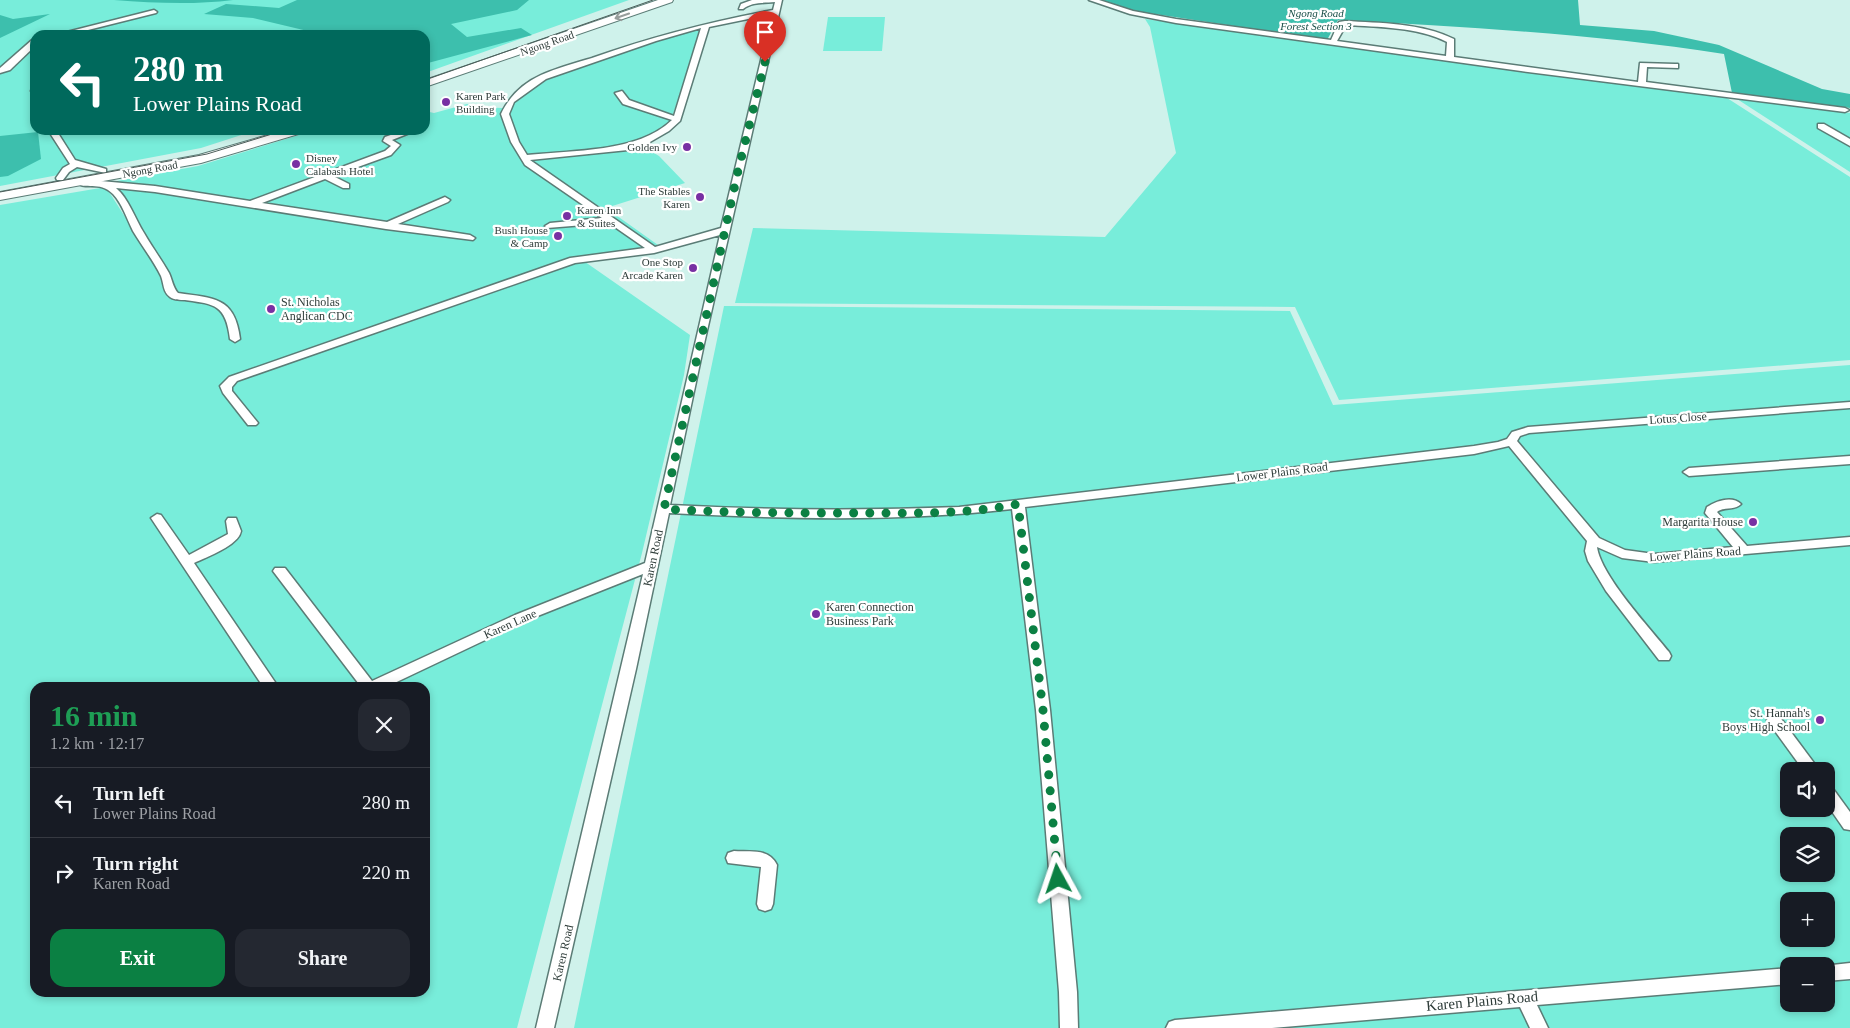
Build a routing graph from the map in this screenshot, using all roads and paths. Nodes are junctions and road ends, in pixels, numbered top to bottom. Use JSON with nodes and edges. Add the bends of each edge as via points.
{"nodes":[{"id":1,"x":638,"y":0,"type":"edge"},
{"id":2,"x":668,"y":0,"type":"edge"},
{"id":3,"x":1092,"y":0,"type":"edge"},
{"id":4,"x":779,"y":4,"type":"edge"},
{"id":5,"x":741,"y":8,"type":"dead end"},
{"id":6,"x":154,"y":12,"type":"dead end"},
{"id":7,"x":706,"y":25,"type":"junction"},
{"id":8,"x":80,"y":30,"type":"edge"},
{"id":9,"x":1333,"y":43,"type":"junction"},
{"id":10,"x":30,"y":47,"type":"edge"},
{"id":11,"x":1450,"y":59,"type":"junction"},
{"id":12,"x":1675,"y":66,"type":"dead end"},
{"id":13,"x":0,"y":71,"type":"edge"},
{"id":14,"x":430,"y":73,"type":"edge"},
{"id":15,"x":430,"y":82,"type":"edge"},
{"id":16,"x":1642,"y":84,"type":"junction"},
{"id":17,"x":619,"y":93,"type":"dead end"},
{"id":18,"x":1845,"y":110,"type":"dead end"},
{"id":19,"x":676,"y":119,"type":"junction"},
{"id":20,"x":1821,"y":126,"type":"dead end"},
{"id":21,"x":55,"y":135,"type":"edge"},
{"id":22,"x":250,"y":135,"type":"edge"},
{"id":23,"x":281,"y":135,"type":"edge"},
{"id":24,"x":399,"y":135,"type":"edge"},
{"id":25,"x":1850,"y":143,"type":"edge"},
{"id":26,"x":524,"y":158,"type":"junction"},
{"id":27,"x":76,"y":164,"type":"junction"},
{"id":28,"x":103,"y":171,"type":"junction"},
{"id":29,"x":325,"y":176,"type":"junction"},
{"id":30,"x":60,"y":178,"type":"junction"},
{"id":31,"x":79,"y":182,"type":"junction"},
{"id":32,"x":106,"y":184,"type":"junction"},
{"id":33,"x":346,"y":186,"type":"dead end"},
{"id":34,"x":3,"y":193,"type":"edge"},
{"id":35,"x":445,"y":200,"type":"dead end"},
{"id":36,"x":250,"y":204,"type":"junction"},
{"id":37,"x":611,"y":220,"type":"junction"},
{"id":38,"x":386,"y":226,"type":"junction"},
{"id":39,"x":550,"y":226,"type":"dead end"},
{"id":40,"x":726,"y":230,"type":"junction"},
{"id":41,"x":470,"y":238,"type":"dead end"},
{"id":42,"x":654,"y":250,"type":"junction"},
{"id":43,"x":235,"y":340,"type":"dead end"},
{"id":44,"x":1850,"y":405,"type":"edge"},
{"id":45,"x":252,"y":423,"type":"dead end"},
{"id":46,"x":1510,"y":441,"type":"junction"},
{"id":47,"x":1850,"y":460,"type":"edge"},
{"id":48,"x":1689,"y":472,"type":"dead end"},
{"id":49,"x":1018,"y":504,"type":"junction"},
{"id":50,"x":1735,"y":504,"type":"dead end"},
{"id":51,"x":664,"y":509,"type":"junction"},
{"id":52,"x":157,"y":518,"type":"dead end"},
{"id":53,"x":232,"y":521,"type":"dead end"},
{"id":54,"x":1594,"y":541,"type":"junction"},
{"id":55,"x":1850,"y":541,"type":"edge"},
{"id":56,"x":1744,"y":551,"type":"junction"},
{"id":57,"x":187,"y":561,"type":"junction"},
{"id":58,"x":652,"y":565,"type":"junction"},
{"id":59,"x":280,"y":571,"type":"dead end"},
{"id":60,"x":1664,"y":656,"type":"dead end"},
{"id":61,"x":268,"y":682,"type":"edge"},
{"id":62,"x":365,"y":682,"type":"edge"},
{"id":63,"x":383,"y":682,"type":"edge"},
{"id":64,"x":1774,"y":720,"type":"dead end"},
{"id":65,"x":1805,"y":762,"type":"edge"},
{"id":66,"x":1835,"y":803,"type":"edge"},
{"id":67,"x":1850,"y":824,"type":"edge"},
{"id":68,"x":734,"y":858,"type":"dead end"},
{"id":69,"x":765,"y":904,"type":"dead end"},
{"id":70,"x":1850,"y":971,"type":"edge"},
{"id":71,"x":1835,"y":972,"type":"edge"},
{"id":72,"x":1780,"y":977,"type":"edge"},
{"id":73,"x":1524,"y":997,"type":"junction"},
{"id":74,"x":545,"y":1028,"type":"edge"},
{"id":75,"x":1069,"y":1028,"type":"edge"},
{"id":76,"x":1175,"y":1028,"type":"edge"},
{"id":77,"x":1539,"y":1028,"type":"edge"}],
"edges":[{"from":1,"to":14,"type":"main road","name":"Ngong Road"},
{"from":2,"to":15,"type":"main road","name":"Ngong Road","one_way":true},
{"from":3,"to":9,"type":"street","via":[[1145,16]]},
{"from":4,"to":5,"type":"street","via":[[749,3]]},
{"from":4,"to":7,"type":"street"},
{"from":4,"to":40,"type":"street","name":"Karen Road"},
{"from":6,"to":8,"type":"street"},
{"from":7,"to":19,"type":"street"},
{"from":7,"to":26,"type":"street","via":[[653,38],[532,84],[511,101],[505,114]]},
{"from":9,"to":11,"type":"street"},
{"from":9,"to":11,"type":"street","via":[[1345,23],[1424,32],[1442,36],[1451,42]]},
{"from":10,"to":13,"type":"street"},
{"from":11,"to":16,"type":"street"},
{"from":12,"to":16,"type":"street","via":[[1643,65]]},
{"from":16,"to":18,"type":"street"},
{"from":17,"to":19,"type":"street","via":[[626,102]]},
{"from":19,"to":26,"type":"street","via":[[668,128],[634,145]]},
{"from":20,"to":25,"type":"street"},
{"from":21,"to":27,"type":"street"},
{"from":22,"to":28,"type":"main road","name":"Ngong Road","via":[[202,150]]},
{"from":23,"to":31,"type":"main road","name":"Ngong Road","via":[[201,159]]},
{"from":24,"to":29,"type":"street","via":[[388,139],[396,145],[388,153]]},
{"from":26,"to":37,"type":"street","via":[[539,172]]},
{"from":27,"to":28,"type":"street"},
{"from":27,"to":30,"type":"street"},
{"from":28,"to":30,"type":"main road","name":"Ngong Road"},
{"from":29,"to":33,"type":"street"},
{"from":29,"to":36,"type":"street"},
{"from":30,"to":34,"type":"main road","name":"Ngong Road"},
{"from":31,"to":32,"type":"street"},
{"from":31,"to":34,"type":"main road","name":"Ngong Road"},
{"from":32,"to":36,"type":"street"},
{"from":32,"to":43,"type":"street","via":[[118,194],[160,266],[170,290],[175,296],[213,301],[220,305],[233,322]]},
{"from":35,"to":38,"type":"street"},
{"from":36,"to":38,"type":"street"},
{"from":37,"to":39,"type":"street"},
{"from":37,"to":42,"type":"street"},
{"from":38,"to":41,"type":"street"},
{"from":40,"to":42,"type":"street"},
{"from":40,"to":51,"type":"street","name":"Karen Road"},
{"from":42,"to":45,"type":"street","via":[[574,260],[233,379],[226,386],[227,391]]},
{"from":44,"to":46,"type":"street","name":"Lotus Close","via":[[1528,430],[1516,434]]},
{"from":46,"to":49,"type":"street","name":"Lower Plains Road","via":[[1474,450]]},
{"from":46,"to":54,"type":"street","name":"Lower Plains Road"},
{"from":47,"to":48,"type":"street"},
{"from":49,"to":51,"type":"street","name":"Lower Plains Road","via":[[910,514]]},
{"from":49,"to":75,"type":"street","via":[[1043,710]]},
{"from":50,"to":56,"type":"street","via":[[1720,504],[1711,510]]},
{"from":51,"to":58,"type":"street","name":"Karen Road"},
{"from":52,"to":57,"type":"street"},
{"from":53,"to":57,"type":"street","via":[[234,536]]},
{"from":54,"to":56,"type":"street","name":"Lower Plains Road","via":[[1622,554],[1654,558]]},
{"from":54,"to":60,"type":"street","via":[[1590,550],[1600,570]]},
{"from":55,"to":56,"type":"street","name":"Lower Plains Road"},
{"from":57,"to":61,"type":"street"},
{"from":58,"to":63,"type":"street","name":"Karen Lane","via":[[520,618]]},
{"from":58,"to":74,"type":"street","name":"Karen Road"},
{"from":59,"to":62,"type":"street"},
{"from":64,"to":65,"type":"street"},
{"from":66,"to":67,"type":"street"},
{"from":68,"to":69,"type":"street","via":[[767,861]]},
{"from":70,"to":71,"type":"street"},
{"from":72,"to":73,"type":"street","name":"Karen Plains Road"},
{"from":73,"to":76,"type":"street","name":"Karen Plains Road"},
{"from":73,"to":77,"type":"street"}]}
